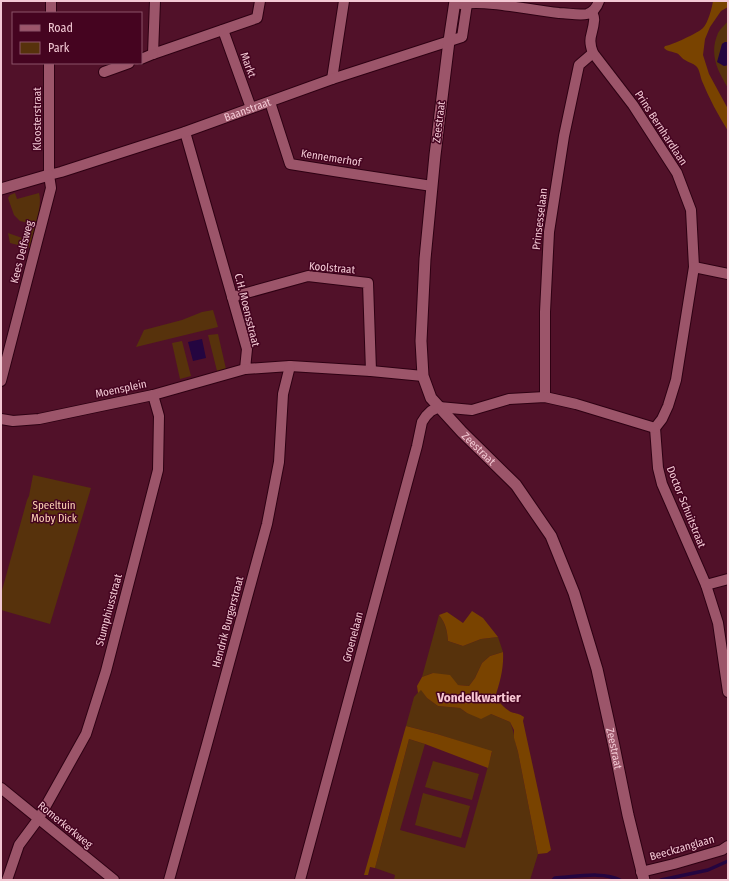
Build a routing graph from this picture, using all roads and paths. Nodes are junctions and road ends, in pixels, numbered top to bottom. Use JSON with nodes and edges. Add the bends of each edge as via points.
{"nodes":[{"id":1,"x":51,"y":1,"type":"edge"},
{"id":2,"x":156,"y":1,"type":"edge"},
{"id":3,"x":260,"y":1,"type":"edge"},
{"id":4,"x":344,"y":1,"type":"edge"},
{"id":5,"x":599,"y":1,"type":"edge"},
{"id":6,"x":455,"y":3,"type":"edge"},
{"id":7,"x":467,"y":4,"type":"junction"},
{"id":8,"x":50,"y":12,"type":"edge"},
{"id":9,"x":592,"y":12,"type":"junction"},
{"id":10,"x":223,"y":30,"type":"junction"},
{"id":11,"x":449,"y":41,"type":"junction"},
{"id":12,"x":593,"y":53,"type":"junction"},
{"id":13,"x":153,"y":54,"type":"junction"},
{"id":14,"x":142,"y":59,"type":"edge"},
{"id":15,"x":49,"y":64,"type":"edge"},
{"id":16,"x":126,"y":64,"type":"edge"},
{"id":17,"x":104,"y":72,"type":"dead end"},
{"id":18,"x":332,"y":79,"type":"junction"},
{"id":19,"x":270,"y":102,"type":"junction"},
{"id":20,"x":251,"y":108,"type":"junction"},
{"id":21,"x":185,"y":132,"type":"junction"},
{"id":22,"x":49,"y":175,"type":"junction"},
{"id":23,"x":432,"y":186,"type":"junction"},
{"id":24,"x":1,"y":189,"type":"edge"},
{"id":25,"x":694,"y":268,"type":"junction"},
{"id":26,"x":728,"y":274,"type":"edge"},
{"id":27,"x":232,"y":297,"type":"junction"},
{"id":28,"x":290,"y":366,"type":"junction"},
{"id":29,"x":245,"y":370,"type":"junction"},
{"id":30,"x":371,"y":371,"type":"junction"},
{"id":31,"x":423,"y":376,"type":"junction"},
{"id":32,"x":1,"y":381,"type":"edge"},
{"id":33,"x":153,"y":395,"type":"junction"},
{"id":34,"x":545,"y":397,"type":"junction"},
{"id":35,"x":439,"y":407,"type":"junction"},
{"id":36,"x":1,"y":419,"type":"edge"},
{"id":37,"x":655,"y":428,"type":"junction"},
{"id":38,"x":728,"y":579,"type":"edge"},
{"id":39,"x":706,"y":585,"type":"junction"},
{"id":40,"x":728,"y":692,"type":"edge"},
{"id":41,"x":1,"y":788,"type":"edge"},
{"id":42,"x":39,"y":818,"type":"junction"},
{"id":43,"x":728,"y":846,"type":"edge"},
{"id":44,"x":642,"y":876,"type":"edge"},
{"id":45,"x":7,"y":880,"type":"edge"},
{"id":46,"x":114,"y":880,"type":"edge"},
{"id":47,"x":168,"y":880,"type":"edge"},
{"id":48,"x":300,"y":880,"type":"edge"}],
"edges":[{"from":1,"to":8,"type":"street"},
{"from":2,"to":13,"type":"street"},
{"from":3,"to":10,"type":"street","via":[[257,18]]},
{"from":4,"to":18,"type":"street"},
{"from":5,"to":9,"type":"street"},
{"from":6,"to":7,"type":"street"},
{"from":6,"to":11,"type":"street","name":"Zeestraat"},
{"from":7,"to":9,"type":"street","via":[[585,15]]},
{"from":7,"to":11,"type":"street","name":"Baanstraat","via":[[462,37]]},
{"from":9,"to":12,"type":"street","via":[[595,20],[590,38]]},
{"from":10,"to":13,"type":"street"},
{"from":10,"to":20,"type":"street","name":"Markt"},
{"from":11,"to":18,"type":"street","name":"Baanstraat"},
{"from":11,"to":23,"type":"street","name":"Zeestraat"},
{"from":12,"to":25,"type":"street","name":"Prins Bernhardlaan","via":[[633,105],[677,173],[691,210]]},
{"from":12,"to":34,"type":"street","name":"Prinsesselaan","via":[[579,65],[564,136],[549,232],[545,312]]},
{"from":13,"to":14,"type":"street"},
{"from":15,"to":22,"type":"street","name":"Kloosterstraat"},
{"from":16,"to":17,"type":"street"},
{"from":18,"to":19,"type":"street","name":"Baanstraat"},
{"from":19,"to":20,"type":"street","name":"Baanstraat"},
{"from":19,"to":23,"type":"street","name":"Kennemerhof","via":[[290,164]]},
{"from":20,"to":21,"type":"street","name":"Baanstraat"},
{"from":21,"to":22,"type":"street","name":"Baanstraat"},
{"from":21,"to":27,"type":"street","name":"C.H. Moensstraat"},
{"from":22,"to":24,"type":"street","name":"Baanstraat"},
{"from":22,"to":32,"type":"street","name":"Kees Delfsweg","via":[[51,188]]},
{"from":23,"to":31,"type":"street","name":"Zeestraat","via":[[422,298]]},
{"from":25,"to":26,"type":"street"},
{"from":25,"to":37,"type":"street","name":"Prins Bernhardlaan","via":[[676,380],[668,406]]},
{"from":27,"to":29,"type":"street","name":"C.H. Moensstraat","via":[[247,350]]},
{"from":27,"to":30,"type":"street","name":"Koolstraat","via":[[308,276],[368,283]]},
{"from":28,"to":29,"type":"street"},
{"from":28,"to":30,"type":"street"},
{"from":28,"to":47,"type":"street","name":"Hendrik Burgerstraat","via":[[283,394],[279,462],[267,524]]},
{"from":29,"to":33,"type":"street","name":"Moensplein"},
{"from":30,"to":31,"type":"street"},
{"from":31,"to":35,"type":"street","name":"Zeestraat","via":[[431,398]]},
{"from":33,"to":36,"type":"street","name":"Moensplein","via":[[39,419]]},
{"from":33,"to":42,"type":"street","name":"Stumphiusstraat","via":[[159,416],[158,470],[106,672],[86,734]]},
{"from":34,"to":35,"type":"street","via":[[509,399],[472,410]]},
{"from":34,"to":37,"type":"street"},
{"from":35,"to":44,"type":"street","name":"Zeestraat","via":[[516,485],[551,536],[574,594],[597,669]]},
{"from":35,"to":48,"type":"street","name":"Groenelaan","via":[[431,411],[422,422]]},
{"from":37,"to":39,"type":"street","name":"Doctor Schuitstraat","via":[[662,484]]},
{"from":38,"to":39,"type":"street"},
{"from":39,"to":40,"type":"street","name":"Doctor Schuitstraat","via":[[718,623]]},
{"from":41,"to":42,"type":"street","name":"Romerkerkweg"},
{"from":42,"to":45,"type":"street","name":"Stumphiusstraat","via":[[19,845]]},
{"from":42,"to":46,"type":"street","name":"Romerkerkweg"},
{"from":43,"to":44,"type":"street","name":"Beeckzanglaan"}]}
